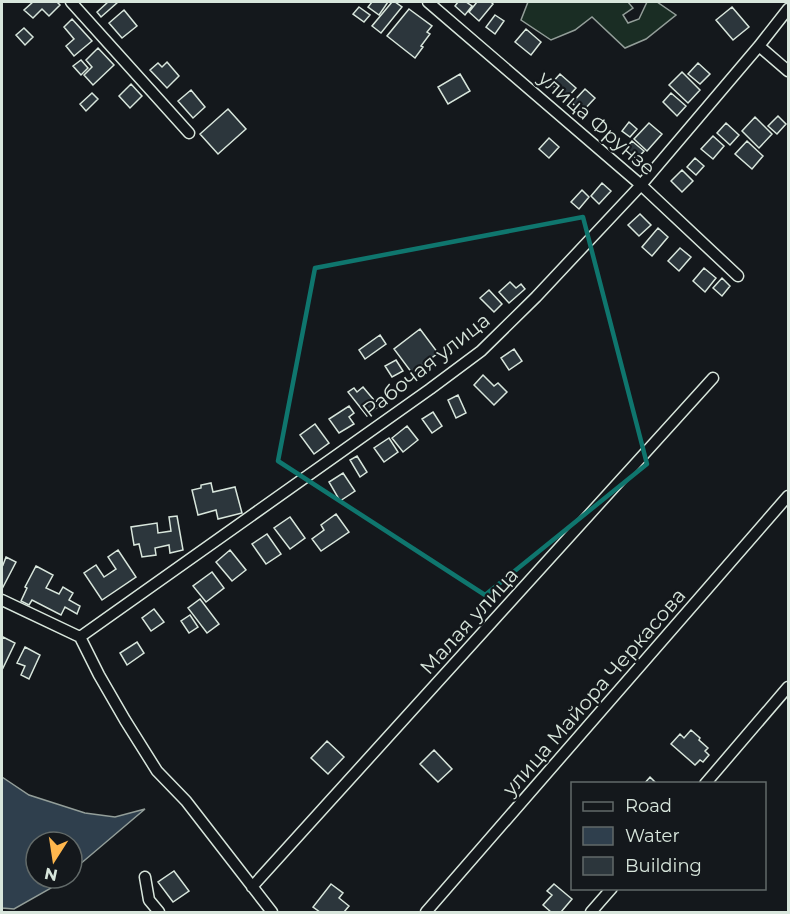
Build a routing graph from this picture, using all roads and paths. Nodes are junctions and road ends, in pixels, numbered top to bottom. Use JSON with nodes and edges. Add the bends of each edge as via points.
{"nodes":[{"id":1,"x":71,"y":2,"type":"edge"},
{"id":2,"x":428,"y":2,"type":"edge"},
{"id":3,"x":789,"y":9,"type":"edge"},
{"id":4,"x":759,"y":46,"type":"junction"},
{"id":5,"x":788,"y":70,"type":"edge"},
{"id":6,"x":189,"y":133,"type":"dead end"},
{"id":7,"x":641,"y":185,"type":"junction"},
{"id":8,"x":738,"y":276,"type":"dead end"},
{"id":9,"x":713,"y":378,"type":"dead end"},
{"id":10,"x":789,"y":496,"type":"edge"},
{"id":11,"x":2,"y":600,"type":"edge"},
{"id":12,"x":80,"y":637,"type":"junction"},
{"id":13,"x":789,"y":687,"type":"edge"},
{"id":14,"x":706,"y":782,"type":"edge"},
{"id":15,"x":145,"y":877,"type":"dead end"},
{"id":16,"x":252,"y":887,"type":"junction"},
{"id":17,"x":610,"y":890,"type":"edge"},
{"id":18,"x":159,"y":912,"type":"edge"},
{"id":19,"x":272,"y":912,"type":"edge"},
{"id":20,"x":426,"y":912,"type":"edge"},
{"id":21,"x":591,"y":912,"type":"edge"}],
"edges":[{"from":1,"to":6,"type":"street"},
{"from":2,"to":7,"type":"street","name":"улица Фрунзе"},
{"from":3,"to":4,"type":"street","name":"Рабочая улица"},
{"from":4,"to":5,"type":"street"},
{"from":4,"to":7,"type":"street","name":"Рабочая улица"},
{"from":7,"to":8,"type":"street","name":"улица Фрунзе"},
{"from":7,"to":12,"type":"street","name":"Рабочая улица","via":[[481,351]]},
{"from":9,"to":16,"type":"street","name":"Малая улица"},
{"from":10,"to":20,"type":"street","name":"улица Майора Черкасова"},
{"from":11,"to":12,"type":"street"},
{"from":12,"to":16,"type":"street","via":[[157,771],[186,801]]},
{"from":13,"to":14,"type":"street"},
{"from":15,"to":18,"type":"street","via":[[149,900]]},
{"from":16,"to":19,"type":"street"},
{"from":17,"to":21,"type":"street"}]}
